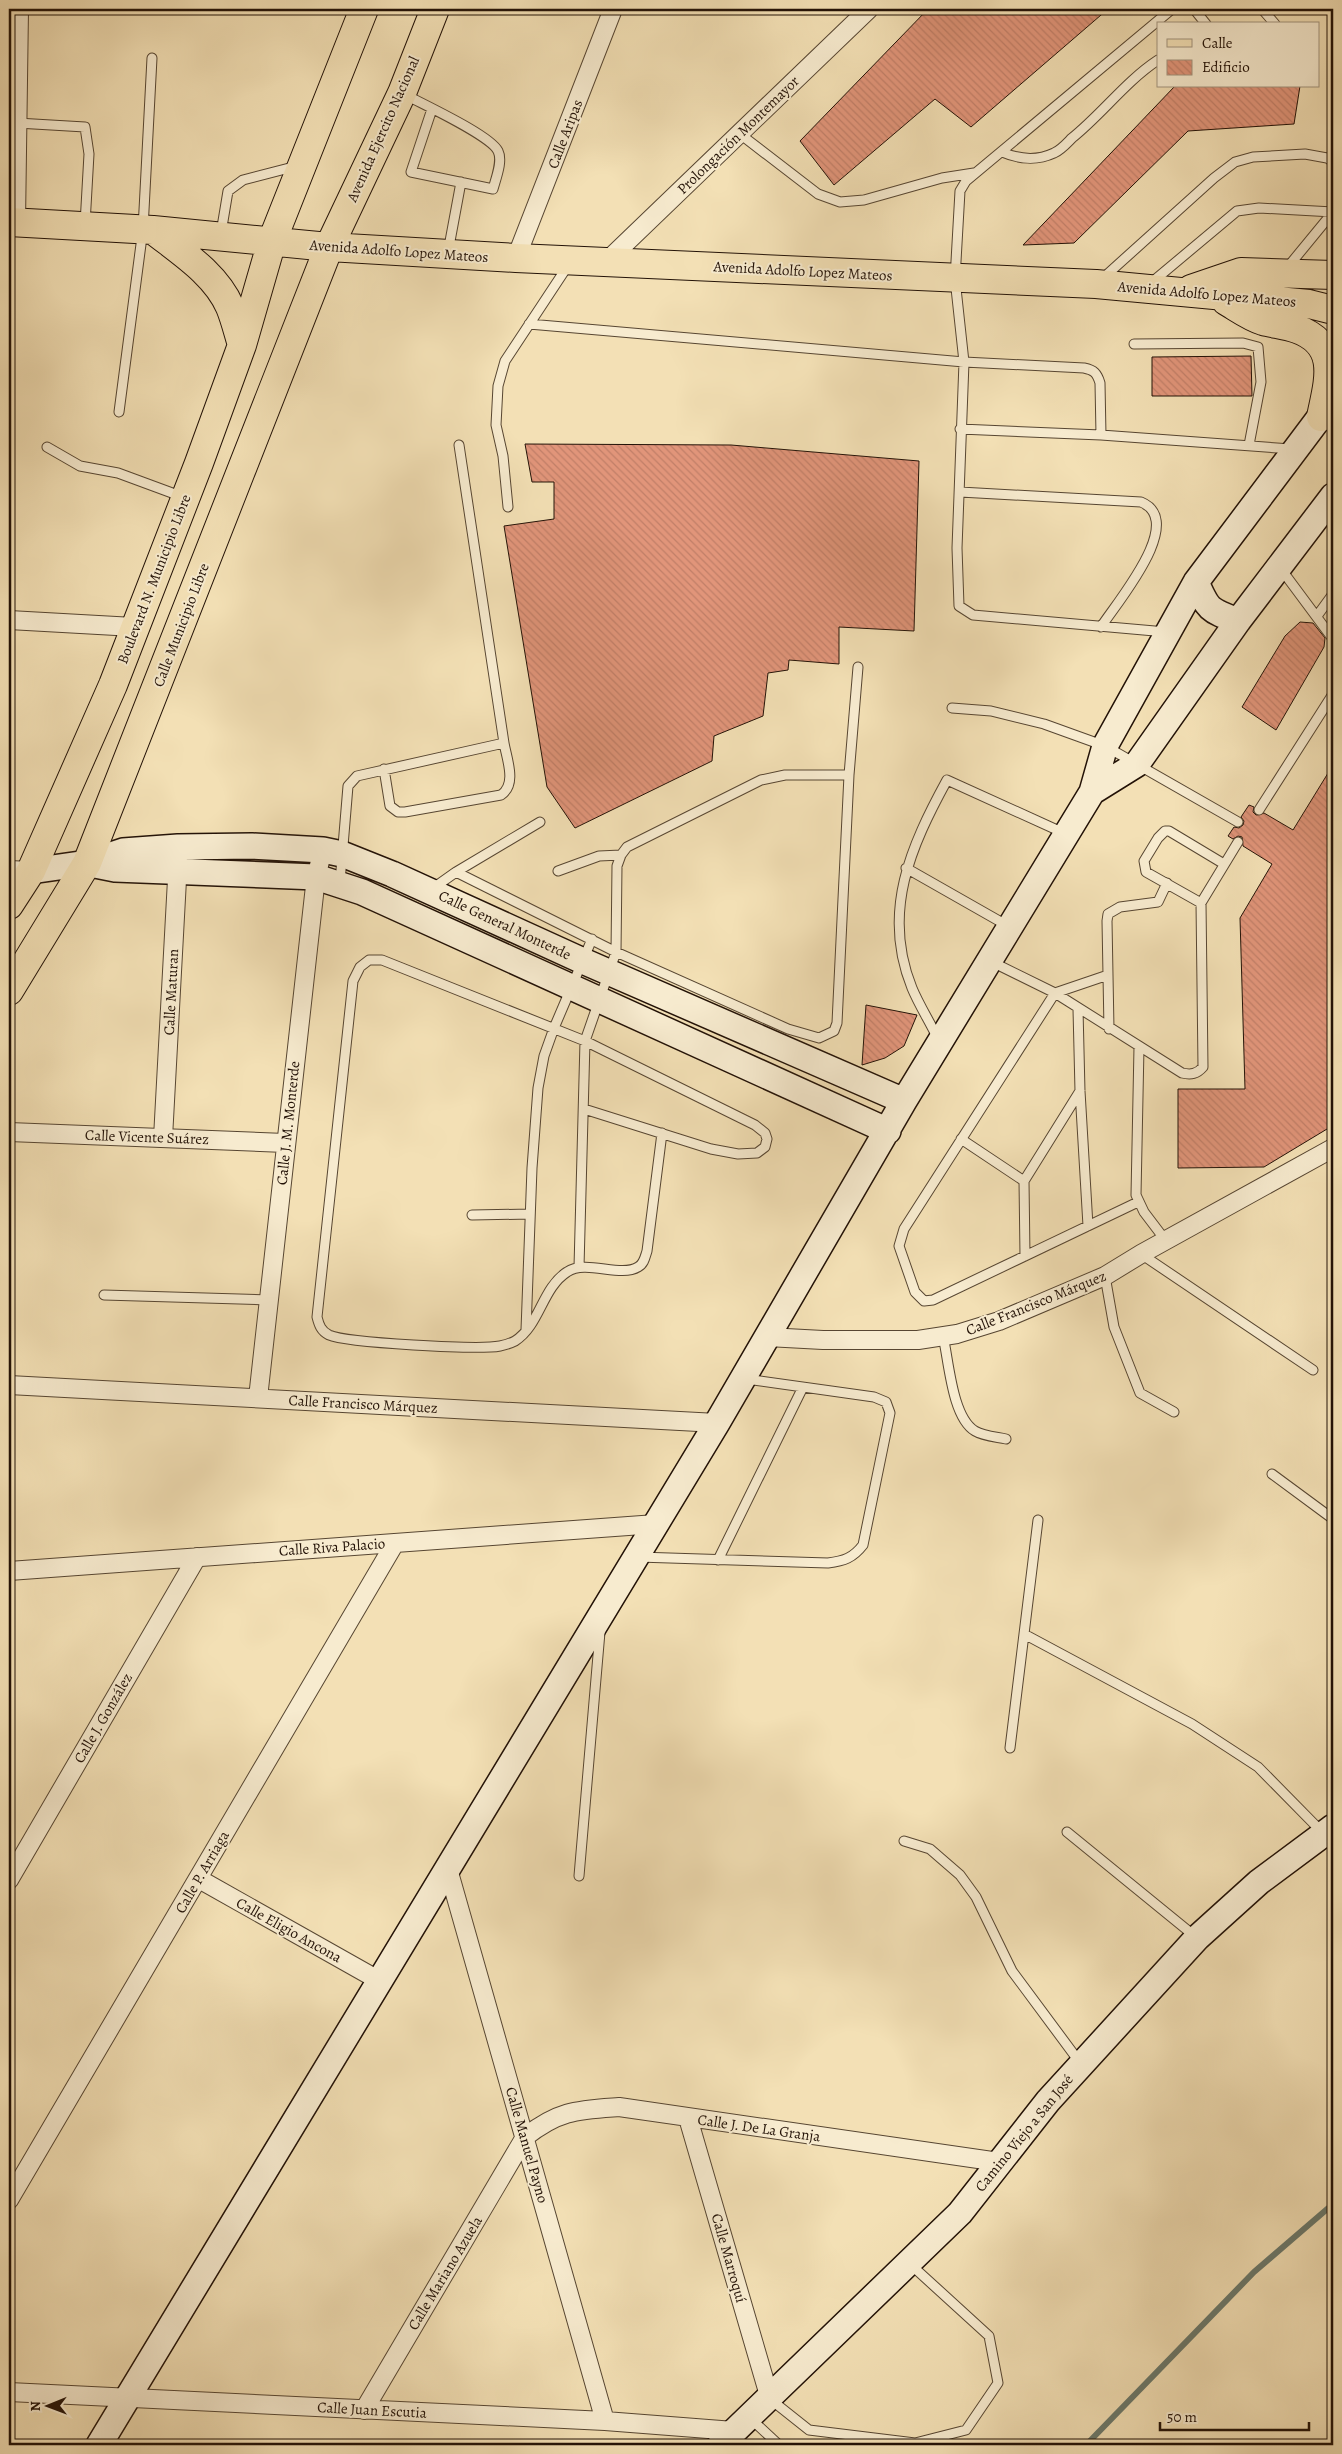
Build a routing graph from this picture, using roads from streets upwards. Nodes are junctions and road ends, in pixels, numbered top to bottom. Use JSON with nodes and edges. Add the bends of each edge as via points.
{"nodes":[{"id":1,"x":19,"y":9,"type":"edge"},
{"id":2,"x":364,"y":9,"type":"edge"},
{"id":3,"x":435,"y":9,"type":"edge"},
{"id":4,"x":613,"y":9,"type":"edge"},
{"id":5,"x":869,"y":9,"type":"edge"},
{"id":6,"x":12,"y":222,"type":"edge"},
{"id":7,"x":148,"y":230,"type":"junction"},
{"id":8,"x":272,"y":241,"type":"junction"},
{"id":9,"x":329,"y":247,"type":"junction"},
{"id":10,"x":516,"y":258,"type":"junction"},
{"id":11,"x":607,"y":261,"type":"junction"},
{"id":12,"x":1333,"y":275,"type":"edge"},
{"id":13,"x":1177,"y":290,"type":"junction"},
{"id":14,"x":1216,"y":296,"type":"junction"},
{"id":15,"x":1333,"y":310,"type":"edge"},
{"id":16,"x":242,"y":345,"type":"junction"},
{"id":17,"x":1327,"y":408,"type":"edge"},
{"id":18,"x":199,"y":463,"type":"junction"},
{"id":19,"x":235,"y":486,"type":"junction"},
{"id":20,"x":1333,"y":496,"type":"edge"},
{"id":21,"x":1196,"y":582,"type":"junction"},
{"id":22,"x":9,"y":620,"type":"edge"},
{"id":23,"x":1238,"y":621,"type":"junction"},
{"id":24,"x":134,"y":627,"type":"junction"},
{"id":25,"x":1092,"y":792,"type":"junction"},
{"id":26,"x":178,"y":847,"type":"junction"},
{"id":27,"x":332,"y":852,"type":"junction"},
{"id":28,"x":87,"y":863,"type":"junction"},
{"id":29,"x":20,"y":870,"type":"edge"},
{"id":30,"x":177,"y":872,"type":"junction"},
{"id":31,"x":316,"y":877,"type":"junction"},
{"id":32,"x":9,"y":905,"type":"edge"},
{"id":33,"x":9,"y":991,"type":"edge"},
{"id":34,"x":904,"y":1101,"type":"junction"},
{"id":35,"x":888,"y":1131,"type":"junction"},
{"id":36,"x":9,"y":1132,"type":"edge"},
{"id":37,"x":163,"y":1138,"type":"junction"},
{"id":38,"x":285,"y":1143,"type":"junction"},
{"id":39,"x":1333,"y":1148,"type":"edge"},
{"id":40,"x":767,"y":1337,"type":"junction"},
{"id":41,"x":9,"y":1385,"type":"edge"},
{"id":42,"x":258,"y":1398,"type":"junction"},
{"id":43,"x":717,"y":1423,"type":"junction"},
{"id":44,"x":656,"y":1524,"type":"junction"},
{"id":45,"x":395,"y":1543,"type":"junction"},
{"id":46,"x":197,"y":1557,"type":"junction"},
{"id":47,"x":9,"y":1571,"type":"edge"},
{"id":48,"x":1329,"y":1831,"type":"edge"},
{"id":49,"x":448,"y":1869,"type":"junction"},
{"id":50,"x":199,"y":1878,"type":"junction"},
{"id":51,"x":9,"y":1880,"type":"edge"},
{"id":52,"x":380,"y":1981,"type":"junction"},
{"id":53,"x":688,"y":2118,"type":"junction"},
{"id":54,"x":526,"y":2137,"type":"junction"},
{"id":55,"x":999,"y":2162,"type":"junction"},
{"id":56,"x":9,"y":2200,"type":"edge"},
{"id":57,"x":9,"y":2392,"type":"edge"},
{"id":58,"x":127,"y":2399,"type":"junction"},
{"id":59,"x":770,"y":2399,"type":"junction"},
{"id":60,"x":364,"y":2410,"type":"junction"},
{"id":61,"x":605,"y":2421,"type":"junction"},
{"id":62,"x":734,"y":2431,"type":"edge"},
{"id":63,"x":99,"y":2445,"type":"edge"}],
"edges":[{"from":1,"to":6,"type":"street","via":[[18,123]]},
{"from":2,"to":8,"type":"main road"},
{"from":3,"to":9,"type":"main road","name":"Avenida Ejercito Nacional","via":[[402,93]]},
{"from":4,"to":10,"type":"street","name":"Calle Aripas"},
{"from":5,"to":11,"type":"street","name":"Prolongación Montemayor"},
{"from":6,"to":7,"type":"main road","name":"Avenida Adolfo Lopez Mateos"},
{"from":7,"to":8,"type":"main road","name":"Avenida Adolfo Lopez Mateos"},
{"from":7,"to":16,"type":"main road","via":[[190,259],[213,281],[229,306]]},
{"from":8,"to":9,"type":"main road","name":"Avenida Adolfo Lopez Mateos"},
{"from":8,"to":16,"type":"main road","name":"Boulevard N. Municipio Libre"},
{"from":9,"to":10,"type":"main road","name":"Avenida Adolfo Lopez Mateos"},
{"from":9,"to":19,"type":"main road","name":"Calle Municipio Libre"},
{"from":10,"to":11,"type":"main road","name":"Avenida Adolfo Lopez Mateos"},
{"from":11,"to":13,"type":"main road","name":"Avenida Adolfo Lopez Mateos"},
{"from":12,"to":13,"type":"main road","via":[[1241,272],[1195,288]]},
{"from":13,"to":14,"type":"main road","name":"Avenida Adolfo Lopez Mateos"},
{"from":14,"to":15,"type":"main road","name":"Avenida Adolfo Lopez Mateos","via":[[1309,304]]},
{"from":14,"to":17,"type":"main road","via":[[1262,320],[1297,329],[1318,342],[1328,362]]},
{"from":16,"to":18,"type":"main road","name":"Boulevard N. Municipio Libre"},
{"from":17,"to":21,"type":"main road"},
{"from":18,"to":19,"type":"main road"},
{"from":18,"to":24,"type":"main road","name":"Boulevard N. Municipio Libre"},
{"from":19,"to":28,"type":"main road","name":"Calle Municipio Libre"},
{"from":20,"to":23,"type":"main road"},
{"from":21,"to":23,"type":"main road","via":[[1206,605]]},
{"from":21,"to":25,"type":"main road","via":[[1105,746]]},
{"from":22,"to":24,"type":"street"},
{"from":23,"to":25,"type":"main road","via":[[1137,764]]},
{"from":24,"to":29,"type":"main road","name":"Boulevard N. Municipio Libre","via":[[113,685]]},
{"from":25,"to":34,"type":"main road"},
{"from":26,"to":27,"type":"main road","name":"Calle General Monterde","via":[[252,846]]},
{"from":26,"to":28,"type":"main road","name":"Calle General Monterde","via":[[123,851]]},
{"from":26,"to":30,"type":"street","name":"Calle Maturan"},
{"from":27,"to":31,"type":"street","name":"Calle J. M. Monterde"},
{"from":27,"to":34,"type":"main road","name":"Calle General Monterde","via":[[587,950]]},
{"from":28,"to":29,"type":"main road","name":"Calle General Monterde"},
{"from":28,"to":30,"type":"main road","name":"Calle General Monterde","via":[[115,869]]},
{"from":28,"to":33,"type":"main road","name":"Calle Municipio Libre"},
{"from":29,"to":32,"type":"main road","name":"Boulevard N. Municipio Libre"},
{"from":30,"to":31,"type":"main road","name":"Calle General Monterde"},
{"from":30,"to":37,"type":"street","name":"Calle Maturan"},
{"from":31,"to":35,"type":"main road","name":"Calle General Monterde","via":[[362,892]]},
{"from":31,"to":38,"type":"street","name":"Calle J. M. Monterde"},
{"from":34,"to":35,"type":"main road"},
{"from":35,"to":40,"type":"main road"},
{"from":36,"to":37,"type":"street","name":"Calle Vicente Suárez"},
{"from":37,"to":38,"type":"street","name":"Calle Vicente Suárez"},
{"from":38,"to":42,"type":"street","name":"Calle J. M. Monterde"},
{"from":39,"to":40,"type":"street","name":"Calle Francisco Márquez","via":[[1105,1276],[999,1321],[957,1334],[918,1340]]},
{"from":40,"to":43,"type":"main road"},
{"from":41,"to":42,"type":"street","name":"Calle Francisco Márquez"},
{"from":42,"to":43,"type":"street","name":"Calle Francisco Márquez"},
{"from":43,"to":44,"type":"main road"},
{"from":44,"to":45,"type":"street","name":"Calle Riva Palacio"},
{"from":44,"to":49,"type":"main road"},
{"from":45,"to":46,"type":"street","name":"Calle Riva Palacio"},
{"from":45,"to":50,"type":"street","name":"Calle P. Arriaga"},
{"from":46,"to":47,"type":"street","name":"Calle Riva Palacio"},
{"from":46,"to":51,"type":"street","name":"Calle J. González"},
{"from":48,"to":55,"type":"main road","name":"Camino Viejo a San José","via":[[1259,1882],[1197,1938],[1081,2064]]},
{"from":49,"to":52,"type":"main road"},
{"from":49,"to":54,"type":"street","name":"Calle Manuel Payno"},
{"from":50,"to":52,"type":"street","name":"Calle Eligio Ancona"},
{"from":50,"to":56,"type":"street","name":"Calle P. Arriaga"},
{"from":52,"to":58,"type":"main road"},
{"from":53,"to":54,"type":"street","name":"Calle J. De La Granja","via":[[619,2107],[578,2110],[553,2117]]},
{"from":53,"to":55,"type":"street","name":"Calle J. De La Granja"},
{"from":53,"to":59,"type":"street","name":"Calle Marroquí"},
{"from":54,"to":60,"type":"street","name":"Calle Mariano Azuela"},
{"from":54,"to":61,"type":"street","name":"Calle Manuel Payno"},
{"from":55,"to":59,"type":"main road","name":"Camino Viejo a San José","via":[[960,2213]]},
{"from":57,"to":58,"type":"street","name":"Calle Juan Escutia"},
{"from":58,"to":60,"type":"street","name":"Calle Juan Escutia"},
{"from":58,"to":63,"type":"main road"},
{"from":59,"to":62,"type":"main road","name":"Camino Viejo a San José"},
{"from":60,"to":61,"type":"street","name":"Calle Juan Escutia"},
{"from":61,"to":62,"type":"street","name":"Calle Juan Escutia"}]}
